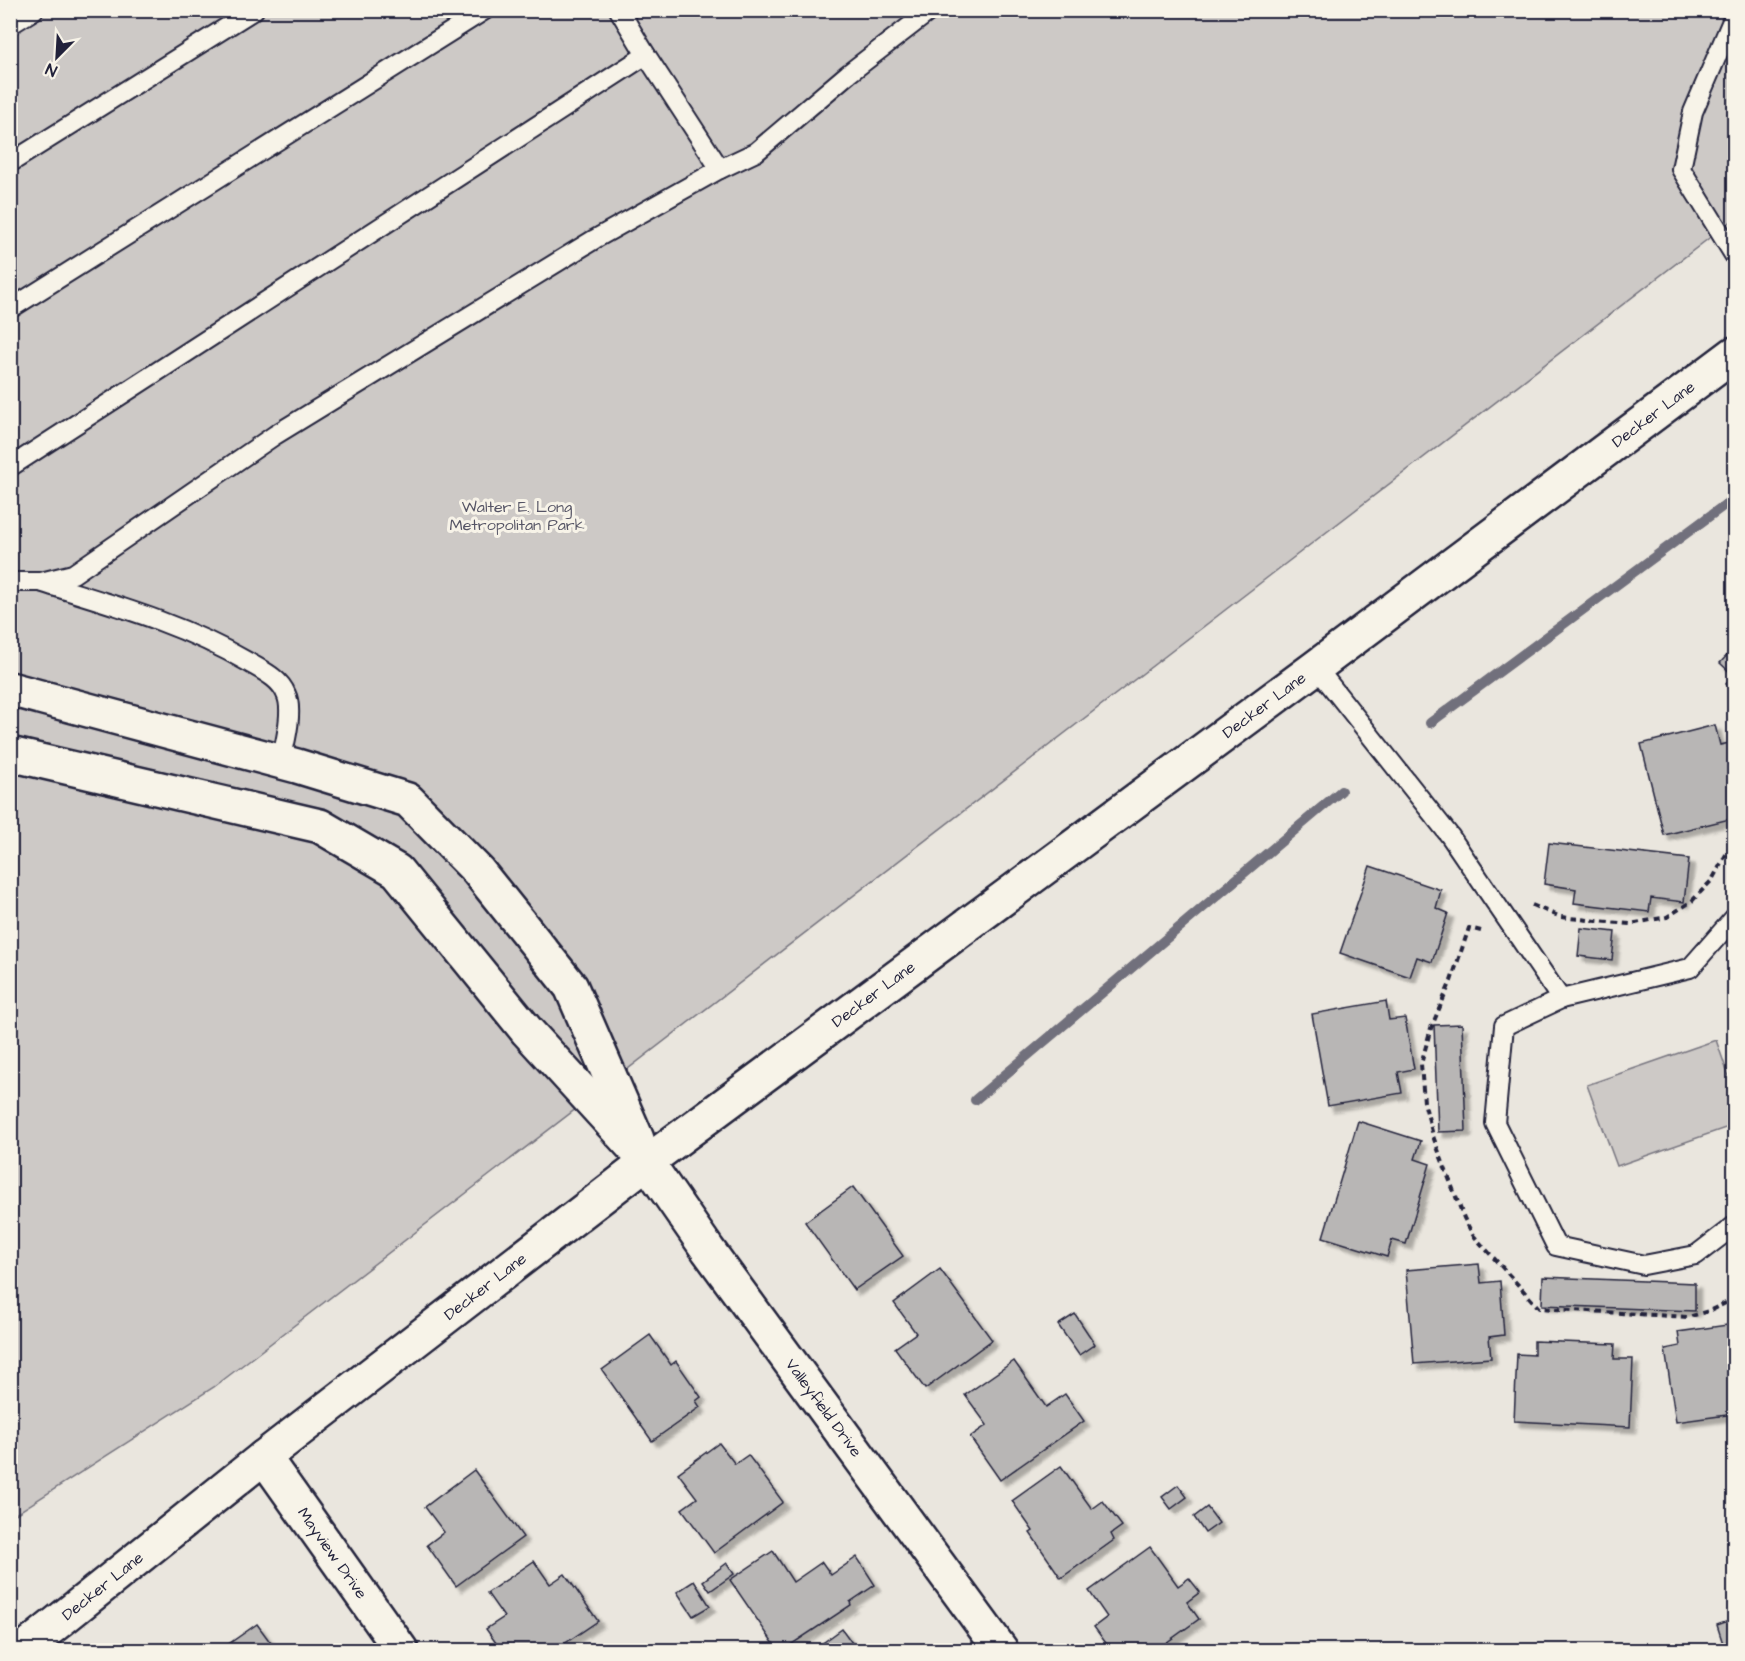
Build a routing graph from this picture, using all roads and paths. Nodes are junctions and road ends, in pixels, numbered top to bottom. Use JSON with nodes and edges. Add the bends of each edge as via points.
{"nodes":[{"id":1,"x":34,"y":10,"type":"edge"},
{"id":2,"x":254,"y":10,"type":"edge"},
{"id":3,"x":485,"y":10,"type":"edge"},
{"id":4,"x":619,"y":10,"type":"edge"},
{"id":5,"x":932,"y":10,"type":"edge"},
{"id":6,"x":1734,"y":16,"type":"edge"},
{"id":7,"x":10,"y":25,"type":"edge"},
{"id":8,"x":646,"y":55,"type":"junction"},
{"id":9,"x":10,"y":164,"type":"edge"},
{"id":10,"x":720,"y":169,"type":"junction"},
{"id":11,"x":1734,"y":255,"type":"edge"},
{"id":12,"x":10,"y":309,"type":"edge"},
{"id":13,"x":1734,"y":354,"type":"edge"},
{"id":14,"x":10,"y":467,"type":"edge"},
{"id":15,"x":10,"y":582,"type":"edge"},
{"id":16,"x":41,"y":582,"type":"junction"},
{"id":17,"x":1316,"y":667,"type":"junction"},
{"id":18,"x":10,"y":689,"type":"edge"},
{"id":19,"x":10,"y":754,"type":"edge"},
{"id":20,"x":281,"y":761,"type":"junction"},
{"id":21,"x":1734,"y":840,"type":"edge"},
{"id":22,"x":1528,"y":903,"type":"dead end"},
{"id":23,"x":1734,"y":918,"type":"edge"},
{"id":24,"x":1562,"y":999,"type":"junction"},
{"id":25,"x":647,"y":1162,"type":"junction"},
{"id":26,"x":1734,"y":1226,"type":"edge"},
{"id":27,"x":264,"y":1457,"type":"junction"},
{"id":28,"x":23,"y":1650,"type":"edge"},
{"id":29,"x":401,"y":1650,"type":"edge"},
{"id":30,"x":1001,"y":1650,"type":"edge"}],
"edges":[{"from":1,"to":7,"type":"lane"},
{"from":2,"to":9,"type":"lane"},
{"from":3,"to":12,"type":"lane"},
{"from":4,"to":8,"type":"lane"},
{"from":5,"to":10,"type":"lane","via":[[756,152]]},
{"from":6,"to":11,"type":"lane","via":[[1693,112],[1681,169]]},
{"from":8,"to":10,"type":"lane"},
{"from":8,"to":14,"type":"lane"},
{"from":10,"to":16,"type":"lane","via":[[595,239],[275,435],[73,574]]},
{"from":13,"to":17,"type":"street","name":"Decker Lane"},
{"from":15,"to":16,"type":"lane"},
{"from":16,"to":20,"type":"lane","via":[[152,617],[216,644],[272,676],[287,694],[289,725]]},
{"from":17,"to":24,"type":"lane","via":[[1450,836]]},
{"from":17,"to":25,"type":"street","name":"Decker Lane"},
{"from":18,"to":20,"type":"street"},
{"from":19,"to":25,"type":"street","via":[[320,826],[397,871],[527,1032]]},
{"from":20,"to":25,"type":"street","via":[[408,800],[478,872],[571,987]]},
{"from":21,"to":22,"type":"path","via":[[1712,880],[1692,901],[1666,917],[1630,924],[1597,921],[1561,916]]},
{"from":23,"to":24,"type":"lane","via":[[1690,968]]},
{"from":24,"to":26,"type":"lane","via":[[1504,1026],[1495,1123],[1556,1246],[1644,1265],[1696,1255]]},
{"from":25,"to":27,"type":"street","name":"Decker Lane"},
{"from":25,"to":30,"type":"street","name":"Valleyfield Drive"},
{"from":27,"to":28,"type":"street","name":"Decker Lane"},
{"from":27,"to":29,"type":"street","name":"Mayview Drive"}]}
